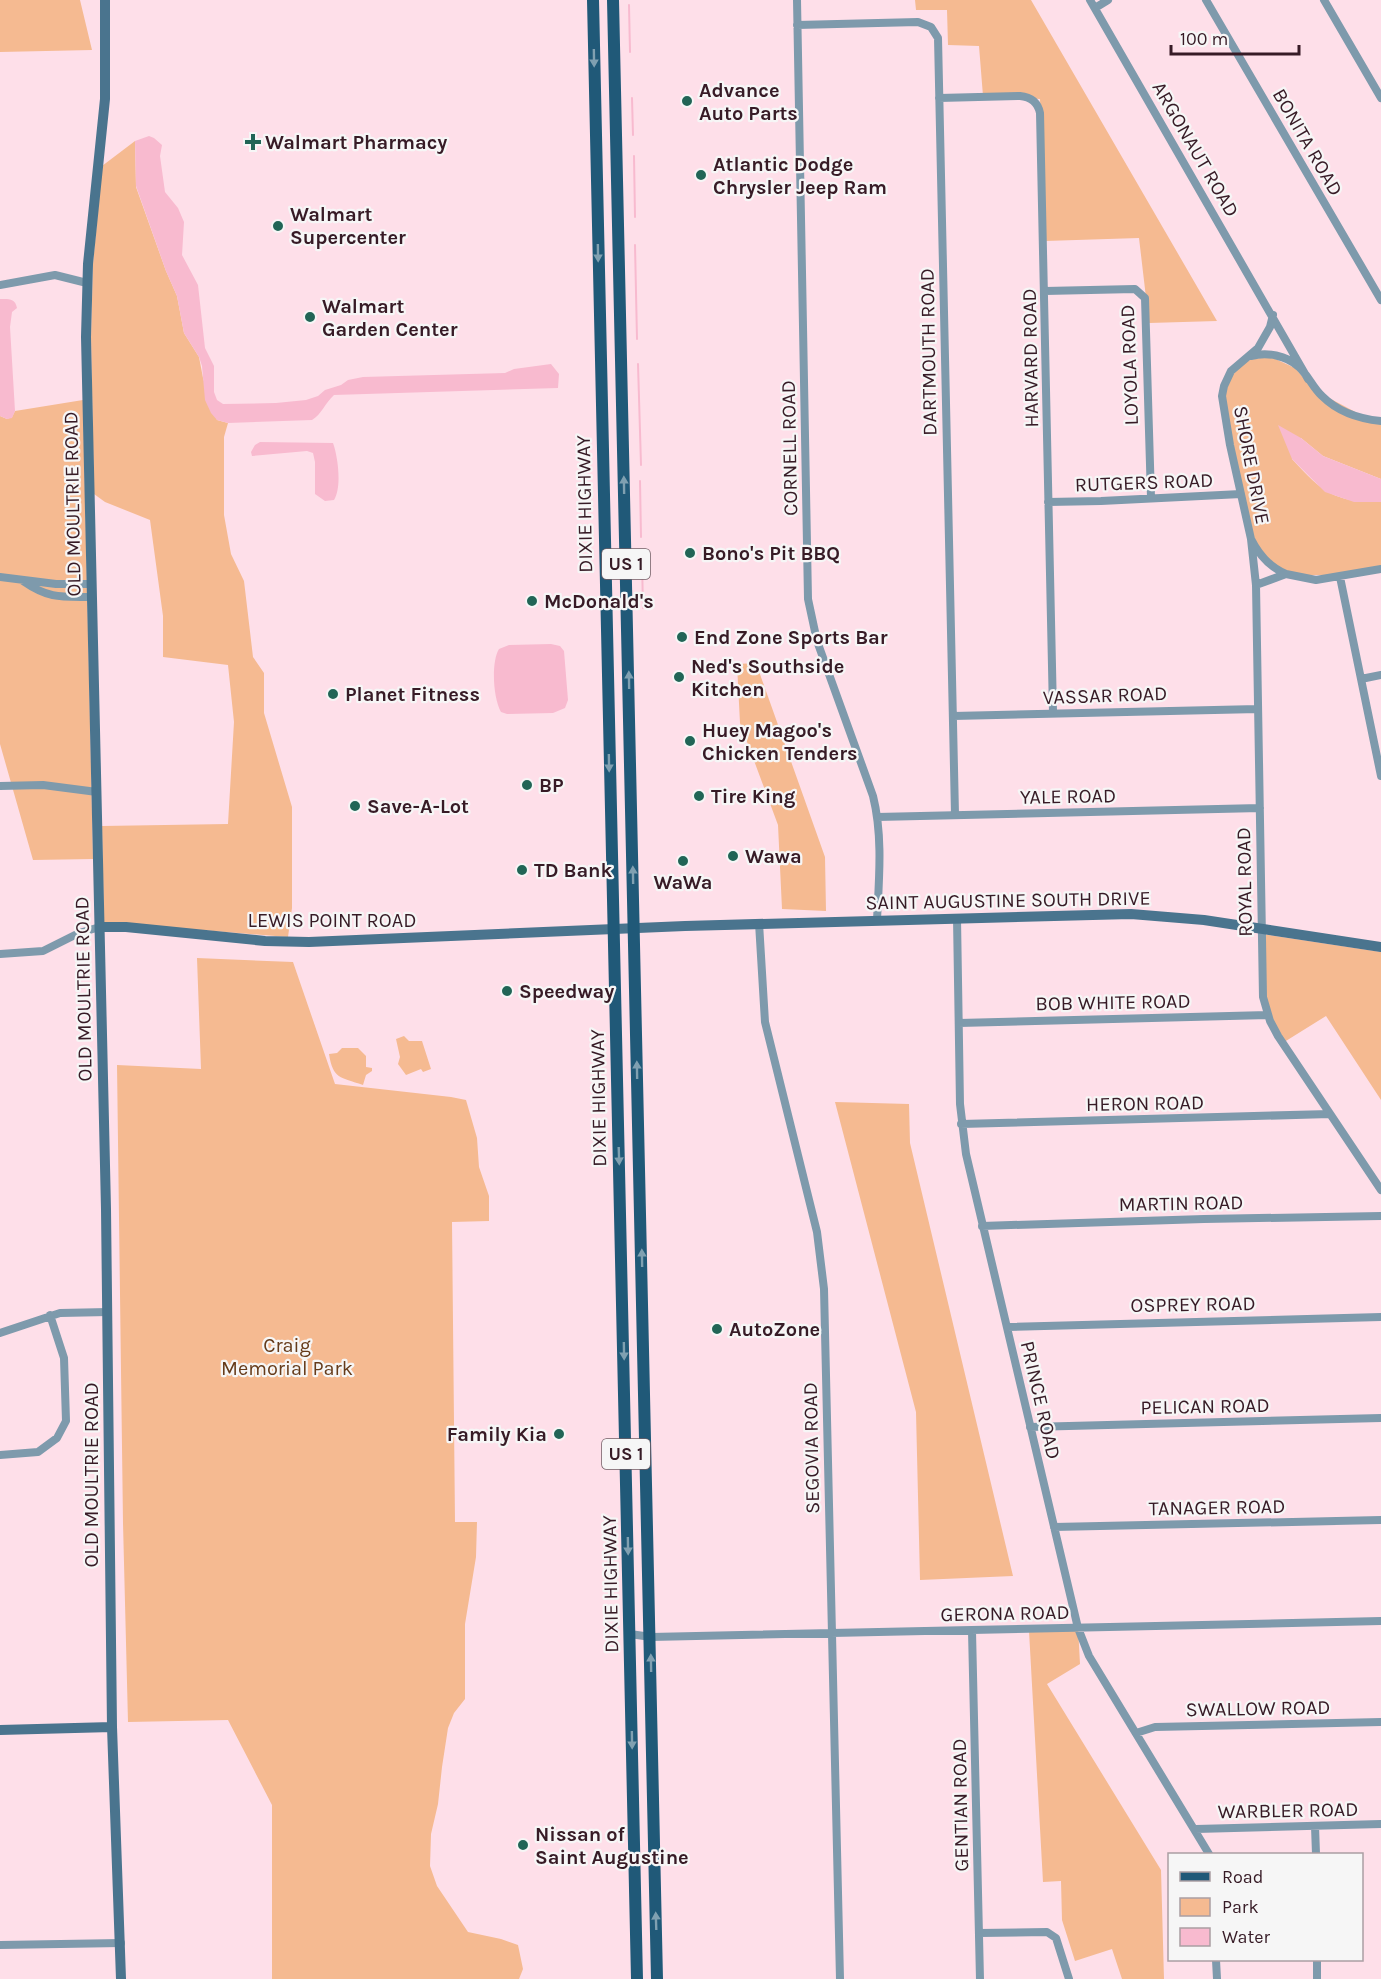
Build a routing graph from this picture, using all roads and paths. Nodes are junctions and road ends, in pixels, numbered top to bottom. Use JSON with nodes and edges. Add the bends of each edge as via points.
{"nodes":[{"id":1,"x":105,"y":0,"type":"edge"},
{"id":2,"x":592,"y":0,"type":"edge"},
{"id":3,"x":613,"y":0,"type":"edge"},
{"id":4,"x":796,"y":0,"type":"edge"},
{"id":5,"x":1108,"y":0,"type":"edge"},
{"id":6,"x":1206,"y":0,"type":"edge"},
{"id":7,"x":1324,"y":0,"type":"edge"},
{"id":8,"x":1093,"y":4,"type":"edge"},
{"id":9,"x":797,"y":25,"type":"junction"},
{"id":10,"x":939,"y":98,"type":"junction"},
{"id":11,"x":1381,"y":98,"type":"edge"},
{"id":12,"x":596,"y":158,"type":"junction"},
{"id":13,"x":617,"y":158,"type":"junction"},
{"id":14,"x":87,"y":283,"type":"junction"},
{"id":15,"x":0,"y":285,"type":"edge"},
{"id":16,"x":1045,"y":291,"type":"junction"},
{"id":17,"x":1381,"y":300,"type":"edge"},
{"id":18,"x":1273,"y":315,"type":"junction"},
{"id":19,"x":1250,"y":356,"type":"junction"},
{"id":20,"x":1308,"y":379,"type":"junction"},
{"id":21,"x":1381,"y":421,"type":"edge"},
{"id":22,"x":1241,"y":494,"type":"junction"},
{"id":23,"x":1151,"y":498,"type":"junction"},
{"id":24,"x":1048,"y":502,"type":"junction"},
{"id":25,"x":1251,"y":539,"type":"junction"},
{"id":26,"x":604,"y":549,"type":"junction"},
{"id":27,"x":626,"y":549,"type":"junction"},
{"id":28,"x":1381,"y":569,"type":"edge"},
{"id":29,"x":1286,"y":574,"type":"junction"},
{"id":30,"x":0,"y":577,"type":"edge"},
{"id":31,"x":1340,"y":577,"type":"junction"},
{"id":32,"x":21,"y":581,"type":"junction"},
{"id":33,"x":92,"y":584,"type":"junction"},
{"id":34,"x":1256,"y":585,"type":"junction"},
{"id":35,"x":92,"y":597,"type":"junction"},
{"id":36,"x":1381,"y":675,"type":"edge"},
{"id":37,"x":1361,"y":679,"type":"junction"},
{"id":38,"x":1258,"y":709,"type":"junction"},
{"id":39,"x":1053,"y":712,"type":"junction"},
{"id":40,"x":953,"y":716,"type":"junction"},
{"id":41,"x":1381,"y":776,"type":"edge"},
{"id":42,"x":0,"y":786,"type":"edge"},
{"id":43,"x":97,"y":792,"type":"junction"},
{"id":44,"x":1260,"y":808,"type":"junction"},
{"id":45,"x":955,"y":814,"type":"junction"},
{"id":46,"x":878,"y":817,"type":"junction"},
{"id":47,"x":957,"y":918,"type":"junction"},
{"id":48,"x":877,"y":920,"type":"junction"},
{"id":49,"x":759,"y":923,"type":"junction"},
{"id":50,"x":100,"y":927,"type":"junction"},
{"id":51,"x":634,"y":928,"type":"junction"},
{"id":52,"x":613,"y":929,"type":"junction"},
{"id":53,"x":1262,"y":929,"type":"junction"},
{"id":54,"x":1381,"y":947,"type":"edge"},
{"id":55,"x":0,"y":954,"type":"edge"},
{"id":56,"x":1268,"y":1015,"type":"junction"},
{"id":57,"x":959,"y":1023,"type":"junction"},
{"id":58,"x":1330,"y":1114,"type":"junction"},
{"id":59,"x":962,"y":1124,"type":"junction"},
{"id":60,"x":1381,"y":1190,"type":"edge"},
{"id":61,"x":1381,"y":1216,"type":"edge"},
{"id":62,"x":982,"y":1226,"type":"junction"},
{"id":63,"x":623,"y":1299,"type":"junction"},
{"id":64,"x":643,"y":1299,"type":"junction"},
{"id":65,"x":108,"y":1312,"type":"junction"},
{"id":66,"x":50,"y":1316,"type":"junction"},
{"id":67,"x":1381,"y":1317,"type":"edge"},
{"id":68,"x":1007,"y":1327,"type":"junction"},
{"id":69,"x":0,"y":1333,"type":"edge"},
{"id":70,"x":1381,"y":1418,"type":"edge"},
{"id":71,"x":1030,"y":1427,"type":"junction"},
{"id":72,"x":0,"y":1455,"type":"edge"},
{"id":73,"x":1381,"y":1520,"type":"edge"},
{"id":74,"x":1054,"y":1527,"type":"junction"},
{"id":75,"x":1381,"y":1621,"type":"edge"},
{"id":76,"x":1078,"y":1628,"type":"junction"},
{"id":77,"x":972,"y":1630,"type":"junction"},
{"id":78,"x":831,"y":1633,"type":"junction"},
{"id":79,"x":630,"y":1634,"type":"junction"},
{"id":80,"x":651,"y":1637,"type":"junction"},
{"id":81,"x":1381,"y":1722,"type":"edge"},
{"id":82,"x":112,"y":1726,"type":"junction"},
{"id":83,"x":0,"y":1730,"type":"edge"},
{"id":84,"x":1136,"y":1733,"type":"junction"},
{"id":85,"x":1381,"y":1824,"type":"edge"},
{"id":86,"x":1315,"y":1826,"type":"junction"},
{"id":87,"x":1196,"y":1829,"type":"junction"},
{"id":88,"x":635,"y":1848,"type":"junction"},
{"id":89,"x":653,"y":1849,"type":"junction"},
{"id":90,"x":1208,"y":1853,"type":"edge"},
{"id":91,"x":1316,"y":1853,"type":"edge"},
{"id":92,"x":979,"y":1933,"type":"junction"},
{"id":93,"x":121,"y":1943,"type":"junction"},
{"id":94,"x":0,"y":1946,"type":"edge"},
{"id":95,"x":1216,"y":1961,"type":"edge"},
{"id":96,"x":1317,"y":1961,"type":"edge"},
{"id":97,"x":121,"y":1979,"type":"edge"},
{"id":98,"x":637,"y":1979,"type":"edge"},
{"id":99,"x":657,"y":1979,"type":"edge"},
{"id":100,"x":840,"y":1979,"type":"edge"},
{"id":101,"x":980,"y":1979,"type":"edge"},
{"id":102,"x":1069,"y":1979,"type":"edge"},
{"id":103,"x":1217,"y":1979,"type":"edge"},
{"id":104,"x":1317,"y":1979,"type":"edge"}],
"edges":[{"from":1,"to":14,"type":"main road","name":"OLD MOULTRIE ROAD","via":[[105,99]]},
{"from":2,"to":12,"type":"main road","name":"DIXIE HIGHWAY","number":"US 1","one_way":true},
{"from":3,"to":13,"type":"main road","name":"DIXIE HIGHWAY","number":"US 1"},
{"from":4,"to":9,"type":"street","name":"CORNELL ROAD"},
{"from":5,"to":8,"type":"street"},
{"from":6,"to":17,"type":"street","name":"BONITA ROAD"},
{"from":7,"to":11,"type":"street"},
{"from":8,"to":18,"type":"street","name":"ARGONAUT ROAD"},
{"from":9,"to":10,"type":"street","name":"DARTMOUTH ROAD","via":[[925,24],[938,38]]},
{"from":9,"to":46,"type":"street","name":"CORNELL ROAD","via":[[808,599],[817,641]]},
{"from":10,"to":16,"type":"street","name":"HARVARD ROAD","via":[[1020,96],[1037,104]]},
{"from":10,"to":40,"type":"street","name":"DARTMOUTH ROAD"},
{"from":12,"to":13,"type":"street"},
{"from":12,"to":26,"type":"main road","name":"DIXIE HIGHWAY","number":"US 1","one_way":true},
{"from":27,"to":13,"type":"main road","name":"DIXIE HIGHWAY","number":"US 1","one_way":true},
{"from":14,"to":15,"type":"street","via":[[56,276]]},
{"from":14,"to":33,"type":"main road","name":"OLD MOULTRIE ROAD"},
{"from":16,"to":23,"type":"street","name":"LOYOLA ROAD","via":[[1135,289],[1145,298]]},
{"from":16,"to":24,"type":"street","name":"HARVARD ROAD"},
{"from":18,"to":19,"type":"street","name":"SHORE DRIVE","via":[[1265,338]]},
{"from":18,"to":20,"type":"street"},
{"from":19,"to":20,"type":"street","via":[[1282,357],[1299,367]]},
{"from":19,"to":22,"type":"street","name":"SHORE DRIVE","via":[[1231,371],[1222,396]]},
{"from":20,"to":21,"type":"street","via":[[1322,396],[1343,411]]},
{"from":22,"to":23,"type":"street","name":"RUTGERS ROAD"},
{"from":22,"to":25,"type":"street","name":"SHORE DRIVE"},
{"from":23,"to":24,"type":"street","name":"RUTGERS ROAD"},
{"from":24,"to":39,"type":"street","name":"HARVARD ROAD"},
{"from":25,"to":29,"type":"street","name":"SHORE DRIVE","via":[[1271,566]]},
{"from":25,"to":34,"type":"street","name":"ROYAL ROAD"},
{"from":26,"to":27,"type":"street"},
{"from":26,"to":52,"type":"main road","name":"DIXIE HIGHWAY","number":"US 1","one_way":true},
{"from":51,"to":27,"type":"main road","name":"DIXIE HIGHWAY","number":"US 1","one_way":true},
{"from":28,"to":31,"type":"street","name":"SHORE DRIVE"},
{"from":29,"to":31,"type":"street","name":"SHORE DRIVE","via":[[1316,580]]},
{"from":29,"to":34,"type":"street"},
{"from":30,"to":32,"type":"street"},
{"from":31,"to":37,"type":"street"},
{"from":32,"to":33,"type":"street"},
{"from":32,"to":35,"type":"street","via":[[56,597]]},
{"from":33,"to":35,"type":"main road","name":"OLD MOULTRIE ROAD"},
{"from":34,"to":38,"type":"street","name":"ROYAL ROAD"},
{"from":35,"to":43,"type":"main road","name":"OLD MOULTRIE ROAD"},
{"from":36,"to":37,"type":"street"},
{"from":37,"to":41,"type":"street"},
{"from":38,"to":39,"type":"street","name":"VASSAR ROAD"},
{"from":38,"to":44,"type":"street","name":"ROYAL ROAD"},
{"from":39,"to":40,"type":"street","name":"VASSAR ROAD"},
{"from":40,"to":45,"type":"street","name":"DARTMOUTH ROAD"},
{"from":42,"to":43,"type":"street","via":[[43,785]]},
{"from":43,"to":50,"type":"main road","name":"OLD MOULTRIE ROAD"},
{"from":44,"to":45,"type":"street","name":"YALE ROAD"},
{"from":44,"to":53,"type":"street","name":"ROYAL ROAD"},
{"from":45,"to":46,"type":"street","name":"YALE ROAD"},
{"from":46,"to":48,"type":"street","name":"CORNELL ROAD"},
{"from":47,"to":48,"type":"main road","name":"SAINT AUGUSTINE SOUTH DRIVE"},
{"from":47,"to":53,"type":"main road","name":"SAINT AUGUSTINE SOUTH DRIVE","via":[[1131,914]]},
{"from":47,"to":57,"type":"street","name":"PRINCE ROAD"},
{"from":48,"to":49,"type":"main road","name":"SAINT AUGUSTINE SOUTH DRIVE"},
{"from":49,"to":51,"type":"main road","name":"SAINT AUGUSTINE SOUTH DRIVE"},
{"from":49,"to":78,"type":"street","name":"SEGOVIA ROAD","via":[[765,1022],[822,1260]]},
{"from":50,"to":52,"type":"main road","name":"LEWIS POINT ROAD","via":[[309,942]]},
{"from":50,"to":55,"type":"street","name":"LEWIS POINT ROAD","via":[[44,951]]},
{"from":50,"to":65,"type":"main road","name":"OLD MOULTRIE ROAD"},
{"from":51,"to":52,"type":"main road","name":"LEWIS POINT ROAD"},
{"from":64,"to":51,"type":"main road","name":"DIXIE HIGHWAY","number":"US 1","one_way":true},
{"from":52,"to":63,"type":"main road","name":"DIXIE HIGHWAY","number":"US 1","one_way":true},
{"from":53,"to":54,"type":"main road","name":"SAINT AUGUSTINE SOUTH DRIVE"},
{"from":53,"to":56,"type":"street","name":"ROYAL ROAD","via":[[1262,988]]},
{"from":56,"to":57,"type":"street","name":"BOB WHITE ROAD"},
{"from":56,"to":58,"type":"street","name":"ROYAL ROAD"},
{"from":57,"to":59,"type":"street","name":"PRINCE ROAD"},
{"from":58,"to":59,"type":"street","name":"HERON ROAD"},
{"from":58,"to":60,"type":"street","name":"ROYAL ROAD"},
{"from":59,"to":62,"type":"street","name":"PRINCE ROAD"},
{"from":61,"to":62,"type":"street","name":"MARTIN ROAD"},
{"from":62,"to":68,"type":"street","name":"PRINCE ROAD"},
{"from":63,"to":64,"type":"main road"},
{"from":63,"to":79,"type":"main road","name":"DIXIE HIGHWAY","number":"US 1","one_way":true},
{"from":64,"to":80,"type":"main road","number":"US 1"},
{"from":65,"to":66,"type":"street"},
{"from":65,"to":82,"type":"main road","name":"OLD MOULTRIE ROAD"},
{"from":66,"to":69,"type":"street"},
{"from":66,"to":72,"type":"street","via":[[64,1358],[66,1421],[57,1438],[38,1452]]},
{"from":67,"to":68,"type":"street","name":"OSPREY ROAD"},
{"from":68,"to":71,"type":"street","name":"PRINCE ROAD"},
{"from":70,"to":71,"type":"street","name":"PELICAN ROAD"},
{"from":71,"to":74,"type":"street","name":"PRINCE ROAD"},
{"from":73,"to":74,"type":"street","name":"TANAGER ROAD"},
{"from":74,"to":76,"type":"street","name":"PRINCE ROAD"},
{"from":75,"to":76,"type":"street","name":"GERONA ROAD"},
{"from":76,"to":77,"type":"street","name":"GERONA ROAD"},
{"from":76,"to":84,"type":"street","name":"PRINCE ROAD","via":[[1089,1656]]},
{"from":77,"to":78,"type":"street","name":"GERONA ROAD"},
{"from":77,"to":92,"type":"street","name":"GENTIAN ROAD"},
{"from":78,"to":80,"type":"street","name":"GERONA ROAD"},
{"from":78,"to":100,"type":"street","name":"SEGOVIA ROAD"},
{"from":79,"to":80,"type":"street","name":"GERONA ROAD"},
{"from":79,"to":88,"type":"main road","name":"DIXIE HIGHWAY","number":"US 1","one_way":true},
{"from":89,"to":80,"type":"main road","number":"US 1","one_way":true},
{"from":81,"to":84,"type":"street","name":"SWALLOW ROAD","via":[[1155,1727]]},
{"from":82,"to":83,"type":"main road"},
{"from":82,"to":93,"type":"main road","name":"OLD MOULTRIE ROAD"},
{"from":84,"to":87,"type":"street","name":"PRINCE ROAD"},
{"from":85,"to":86,"type":"street","name":"WARBLER ROAD"},
{"from":86,"to":87,"type":"street","name":"WARBLER ROAD"},
{"from":86,"to":91,"type":"street"},
{"from":87,"to":90,"type":"street","name":"PRINCE ROAD"},
{"from":88,"to":89,"type":"main road"},
{"from":88,"to":98,"type":"main road","name":"DIXIE HIGHWAY","number":"US 1"},
{"from":99,"to":89,"type":"main road","number":"US 1","one_way":true},
{"from":92,"to":101,"type":"street","name":"GENTIAN ROAD"},
{"from":92,"to":102,"type":"street","via":[[1052,1934]]},
{"from":93,"to":94,"type":"street"},
{"from":93,"to":97,"type":"main road","name":"OLD MOULTRIE ROAD"},
{"from":95,"to":103,"type":"street"},
{"from":96,"to":104,"type":"street"}]}
